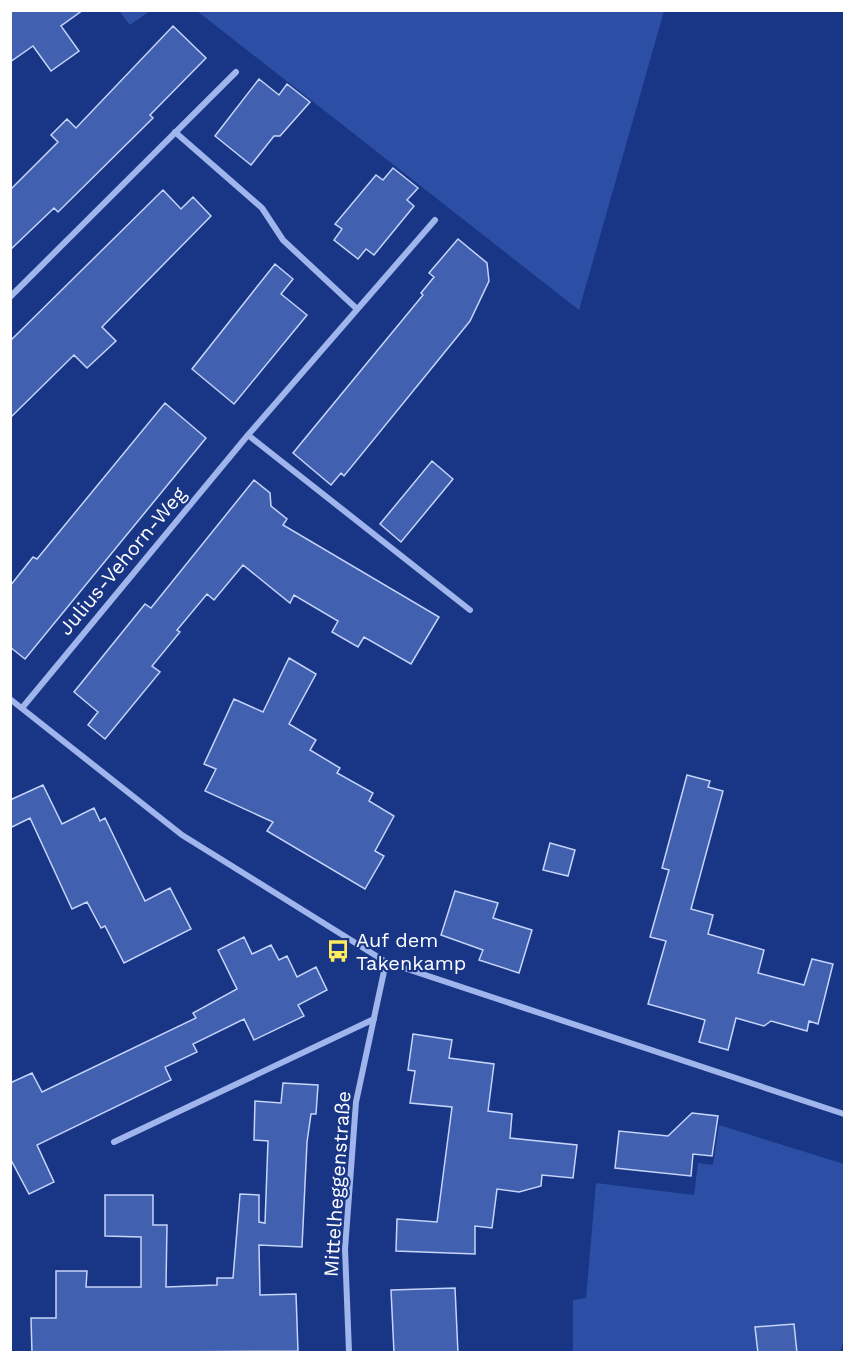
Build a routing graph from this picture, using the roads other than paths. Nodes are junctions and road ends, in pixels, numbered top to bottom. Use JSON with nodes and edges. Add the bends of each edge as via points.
{"nodes":[{"id":1,"x":236,"y":72,"type":"dead end"},
{"id":2,"x":175,"y":132,"type":"junction"},
{"id":3,"x":435,"y":220,"type":"dead end"},
{"id":4,"x":10,"y":297,"type":"edge"},
{"id":5,"x":357,"y":309,"type":"junction"},
{"id":6,"x":248,"y":435,"type":"junction"},
{"id":7,"x":470,"y":610,"type":"dead end"},
{"id":8,"x":10,"y":699,"type":"edge"},
{"id":9,"x":22,"y":708,"type":"junction"},
{"id":10,"x":386,"y":962,"type":"junction"},
{"id":11,"x":374,"y":1019,"type":"junction"},
{"id":12,"x":844,"y":1114,"type":"edge"},
{"id":13,"x":114,"y":1142,"type":"dead end"},
{"id":14,"x":349,"y":1353,"type":"edge"}],
"edges":[{"from":1,"to":2,"type":"street"},
{"from":2,"to":4,"type":"street"},
{"from":2,"to":5,"type":"street","via":[[262,207],[283,240]]},
{"from":3,"to":5,"type":"street","name":"Julius-Vehorn-Weg"},
{"from":5,"to":6,"type":"street","name":"Julius-Vehorn-Weg"},
{"from":6,"to":7,"type":"street"},
{"from":6,"to":9,"type":"street","name":"Julius-Vehorn-Weg"},
{"from":8,"to":9,"type":"street"},
{"from":9,"to":10,"type":"street","via":[[182,835]]},
{"from":10,"to":11,"type":"street","name":"Mittelheggenstraße"},
{"from":10,"to":12,"type":"street"},
{"from":11,"to":13,"type":"street"},
{"from":11,"to":14,"type":"street","name":"Mittelheggenstraße","via":[[356,1102],[345,1249]]}]}
